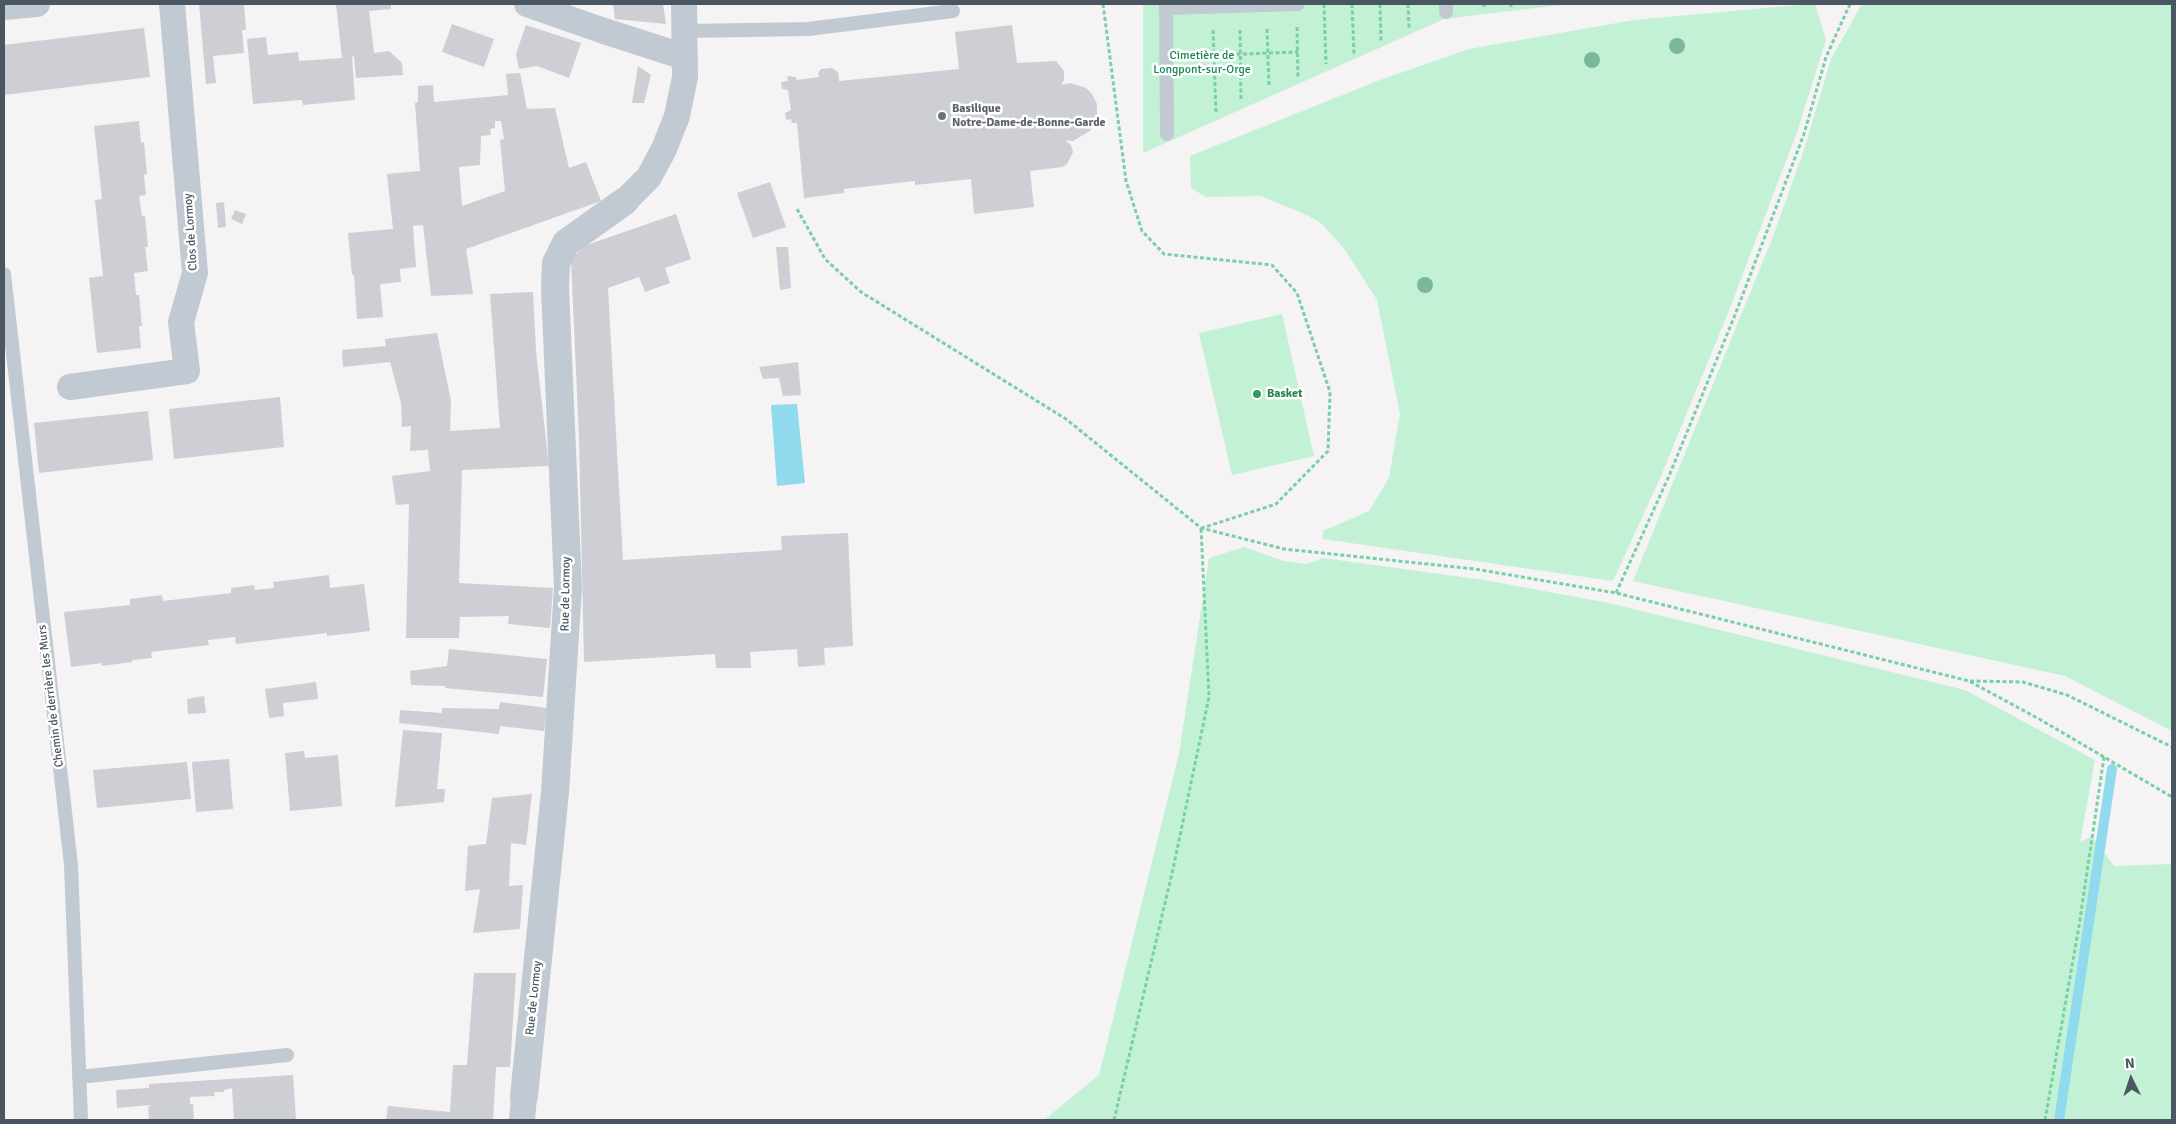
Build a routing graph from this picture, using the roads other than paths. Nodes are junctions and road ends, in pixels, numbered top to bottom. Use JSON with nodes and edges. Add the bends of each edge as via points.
{"nodes":[{"id":1,"x":37,"y":4,"type":"edge"},
{"id":2,"x":172,"y":4,"type":"edge"},
{"id":3,"x":527,"y":4,"type":"edge"},
{"id":4,"x":684,"y":4,"type":"edge"},
{"id":5,"x":1297,"y":4,"type":"edge"},
{"id":6,"x":1267,"y":5,"type":"edge"},
{"id":7,"x":1166,"y":6,"type":"edge"},
{"id":8,"x":4,"y":7,"type":"edge"},
{"id":9,"x":953,"y":11,"type":"dead end"},
{"id":10,"x":685,"y":31,"type":"junction"},
{"id":11,"x":685,"y":57,"type":"junction"},
{"id":12,"x":1168,"y":134,"type":"dead end"},
{"id":13,"x":624,"y":201,"type":"joint"},
{"id":14,"x":4,"y":274,"type":"edge"},
{"id":15,"x":70,"y":387,"type":"dead end"},
{"id":16,"x":287,"y":1055,"type":"dead end"},
{"id":17,"x":79,"y":1077,"type":"junction"},
{"id":18,"x":523,"y":1108,"type":"edge"},
{"id":19,"x":81,"y":1120,"type":"edge"}],
"edges":[{"from":1,"to":8,"type":"street"},
{"from":2,"to":15,"type":"street","name":"Clos de Lormoy","via":[[195,272],[181,322],[187,371]]},
{"from":3,"to":11,"type":"street"},
{"from":4,"to":10,"type":"street","name":"Rue de Lormoy"},
{"from":5,"to":6,"type":"lane"},
{"from":6,"to":7,"type":"lane"},
{"from":7,"to":12,"type":"lane"},
{"from":9,"to":10,"type":"lane","via":[[808,28]]},
{"from":10,"to":11,"type":"street","name":"Rue de Lormoy"},
{"from":11,"to":13,"type":"street","name":"Rue de Lormoy","via":[[676,116],[664,149],[649,177]]},
{"from":13,"to":18,"type":"street","name":"Rue de Lormoy","via":[[566,243],[556,263],[568,587],[555,792]]},
{"from":14,"to":17,"type":"lane","name":"Chemin de derrière les Murs","via":[[71,864]]},
{"from":16,"to":17,"type":"lane"},
{"from":17,"to":19,"type":"lane","name":"Chemin de derrière les Murs"}]}
